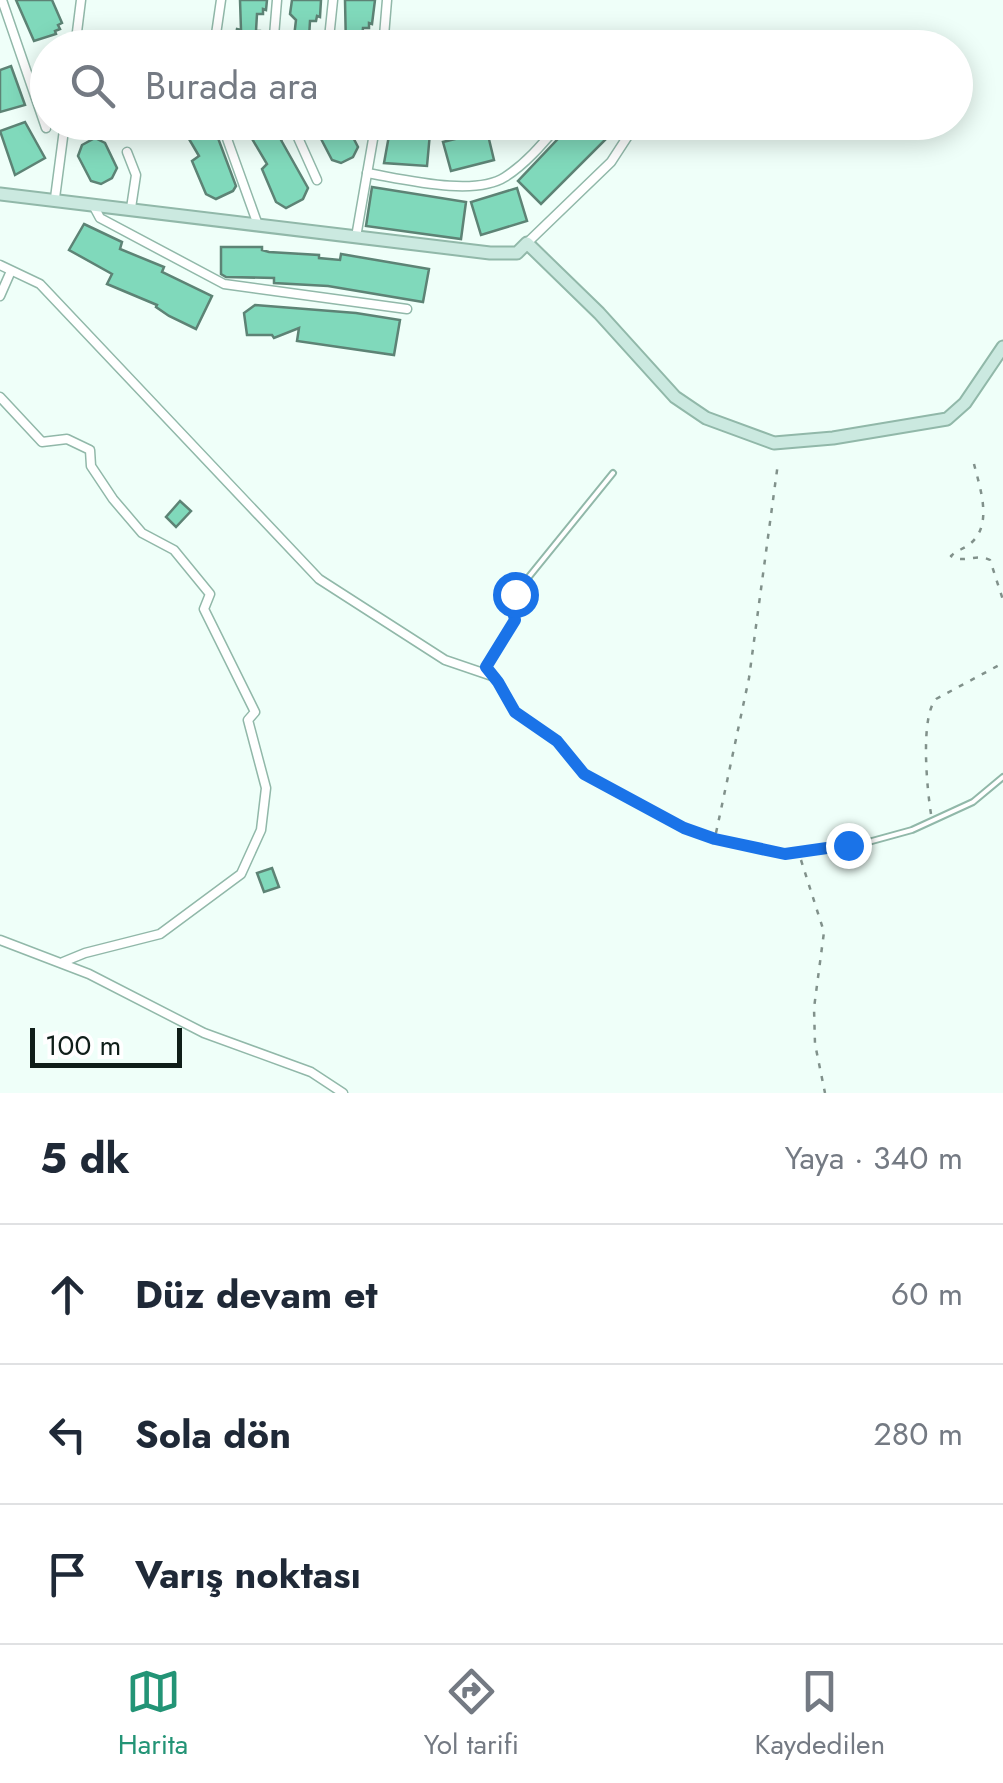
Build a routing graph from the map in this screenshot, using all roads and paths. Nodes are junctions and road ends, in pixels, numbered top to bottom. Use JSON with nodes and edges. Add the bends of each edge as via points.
{"nodes":[{"id":1,"x":2,"y":0,"type":"edge"},
{"id":2,"x":81,"y":0,"type":"edge"},
{"id":3,"x":221,"y":0,"type":"edge"},
{"id":4,"x":277,"y":0,"type":"edge"},
{"id":5,"x":333,"y":0,"type":"edge"},
{"id":6,"x":387,"y":0,"type":"edge"},
{"id":7,"x":77,"y":30,"type":"edge"},
{"id":8,"x":217,"y":30,"type":"edge"},
{"id":9,"x":274,"y":30,"type":"edge"},
{"id":10,"x":330,"y":30,"type":"edge"},
{"id":11,"x":384,"y":30,"type":"edge"},
{"id":12,"x":14,"y":35,"type":"junction"},
{"id":13,"x":0,"y":40,"type":"edge"},
{"id":14,"x":30,"y":82,"type":"edge"},
{"id":15,"x":62,"y":140,"type":"edge"},
{"id":16,"x":227,"y":140,"type":"edge"},
{"id":17,"x":299,"y":140,"type":"edge"},
{"id":18,"x":373,"y":140,"type":"edge"},
{"id":19,"x":545,"y":140,"type":"edge"},
{"id":20,"x":626,"y":140,"type":"edge"},
{"id":21,"x":128,"y":152,"type":"dead end"},
{"id":22,"x":367,"y":174,"type":"junction"},
{"id":23,"x":317,"y":180,"type":"dead end"},
{"id":24,"x":0,"y":194,"type":"edge"},
{"id":25,"x":54,"y":198,"type":"junction"},
{"id":26,"x":91,"y":203,"type":"junction"},
{"id":27,"x":131,"y":208,"type":"junction"},
{"id":28,"x":258,"y":225,"type":"junction"},
{"id":29,"x":356,"y":238,"type":"junction"},
{"id":30,"x":527,"y":243,"type":"junction"},
{"id":31,"x":0,"y":265,"type":"edge"},
{"id":32,"x":11,"y":270,"type":"junction"},
{"id":33,"x":0,"y":296,"type":"edge"},
{"id":34,"x":408,"y":309,"type":"dead end"},
{"id":35,"x":1003,"y":347,"type":"edge"},
{"id":36,"x":0,"y":397,"type":"edge"},
{"id":37,"x":778,"y":463,"type":"dead end"},
{"id":38,"x":974,"y":464,"type":"dead end"},
{"id":39,"x":613,"y":473,"type":"dead end"},
{"id":40,"x":1003,"y":600,"type":"edge"},
{"id":41,"x":1003,"y":663,"type":"edge"},
{"id":42,"x":492,"y":676,"type":"junction"},
{"id":43,"x":1003,"y":777,"type":"edge"},
{"id":44,"x":932,"y":821,"type":"junction"},
{"id":45,"x":715,"y":839,"type":"junction"},
{"id":46,"x":799,"y":853,"type":"junction"},
{"id":47,"x":0,"y":940,"type":"edge"},
{"id":48,"x":63,"y":962,"type":"junction"},
{"id":49,"x":343,"y":1093,"type":"edge"},
{"id":50,"x":824,"y":1093,"type":"edge"}],
"edges":[{"from":1,"to":12,"type":"street"},
{"from":2,"to":7,"type":"street"},
{"from":3,"to":8,"type":"street"},
{"from":4,"to":9,"type":"street"},
{"from":5,"to":10,"type":"street"},
{"from":6,"to":11,"type":"street"},
{"from":12,"to":13,"type":"street"},
{"from":12,"to":14,"type":"street"},
{"from":15,"to":25,"type":"street"},
{"from":16,"to":28,"type":"street"},
{"from":17,"to":23,"type":"street"},
{"from":18,"to":22,"type":"street"},
{"from":19,"to":22,"type":"street","via":[[492,184]]},
{"from":20,"to":30,"type":"street"},
{"from":21,"to":27,"type":"street","via":[[136,176]]},
{"from":22,"to":29,"type":"street"},
{"from":24,"to":25,"type":"street"},
{"from":25,"to":26,"type":"street"},
{"from":26,"to":27,"type":"street"},
{"from":26,"to":34,"type":"street","via":[[100,218],[224,284]]},
{"from":27,"to":28,"type":"street"},
{"from":28,"to":29,"type":"street"},
{"from":29,"to":30,"type":"street","via":[[490,254],[517,253]]},
{"from":30,"to":35,"type":"street","via":[[675,397],[706,418],[774,443],[947,419]]},
{"from":31,"to":32,"type":"street"},
{"from":32,"to":33,"type":"street"},
{"from":32,"to":42,"type":"street","via":[[40,284],[319,579],[445,660]]},
{"from":36,"to":48,"type":"street","via":[[42,442],[66,439],[90,450],[90,466],[112,500],[142,533],[174,550],[210,594],[204,609],[255,712],[248,720],[266,788],[260,830],[241,874],[160,934]]},
{"from":37,"to":45,"type":"path","via":[[749,678]]},
{"from":38,"to":40,"type":"path","via":[[983,522],[972,542],[951,556],[990,560]]},
{"from":39,"to":42,"type":"lane","via":[[515,594],[515,620],[486,663]]},
{"from":41,"to":44,"type":"path","via":[[930,706]]},
{"from":42,"to":45,"type":"lane","via":[[515,712],[557,741],[584,774]]},
{"from":43,"to":44,"type":"lane"},
{"from":44,"to":46,"type":"lane","via":[[872,841]]},
{"from":45,"to":46,"type":"lane"},
{"from":46,"to":50,"type":"path","via":[[824,932],[814,1044]]},
{"from":47,"to":48,"type":"street"},
{"from":48,"to":49,"type":"street","via":[[204,1032],[311,1072]]}]}
